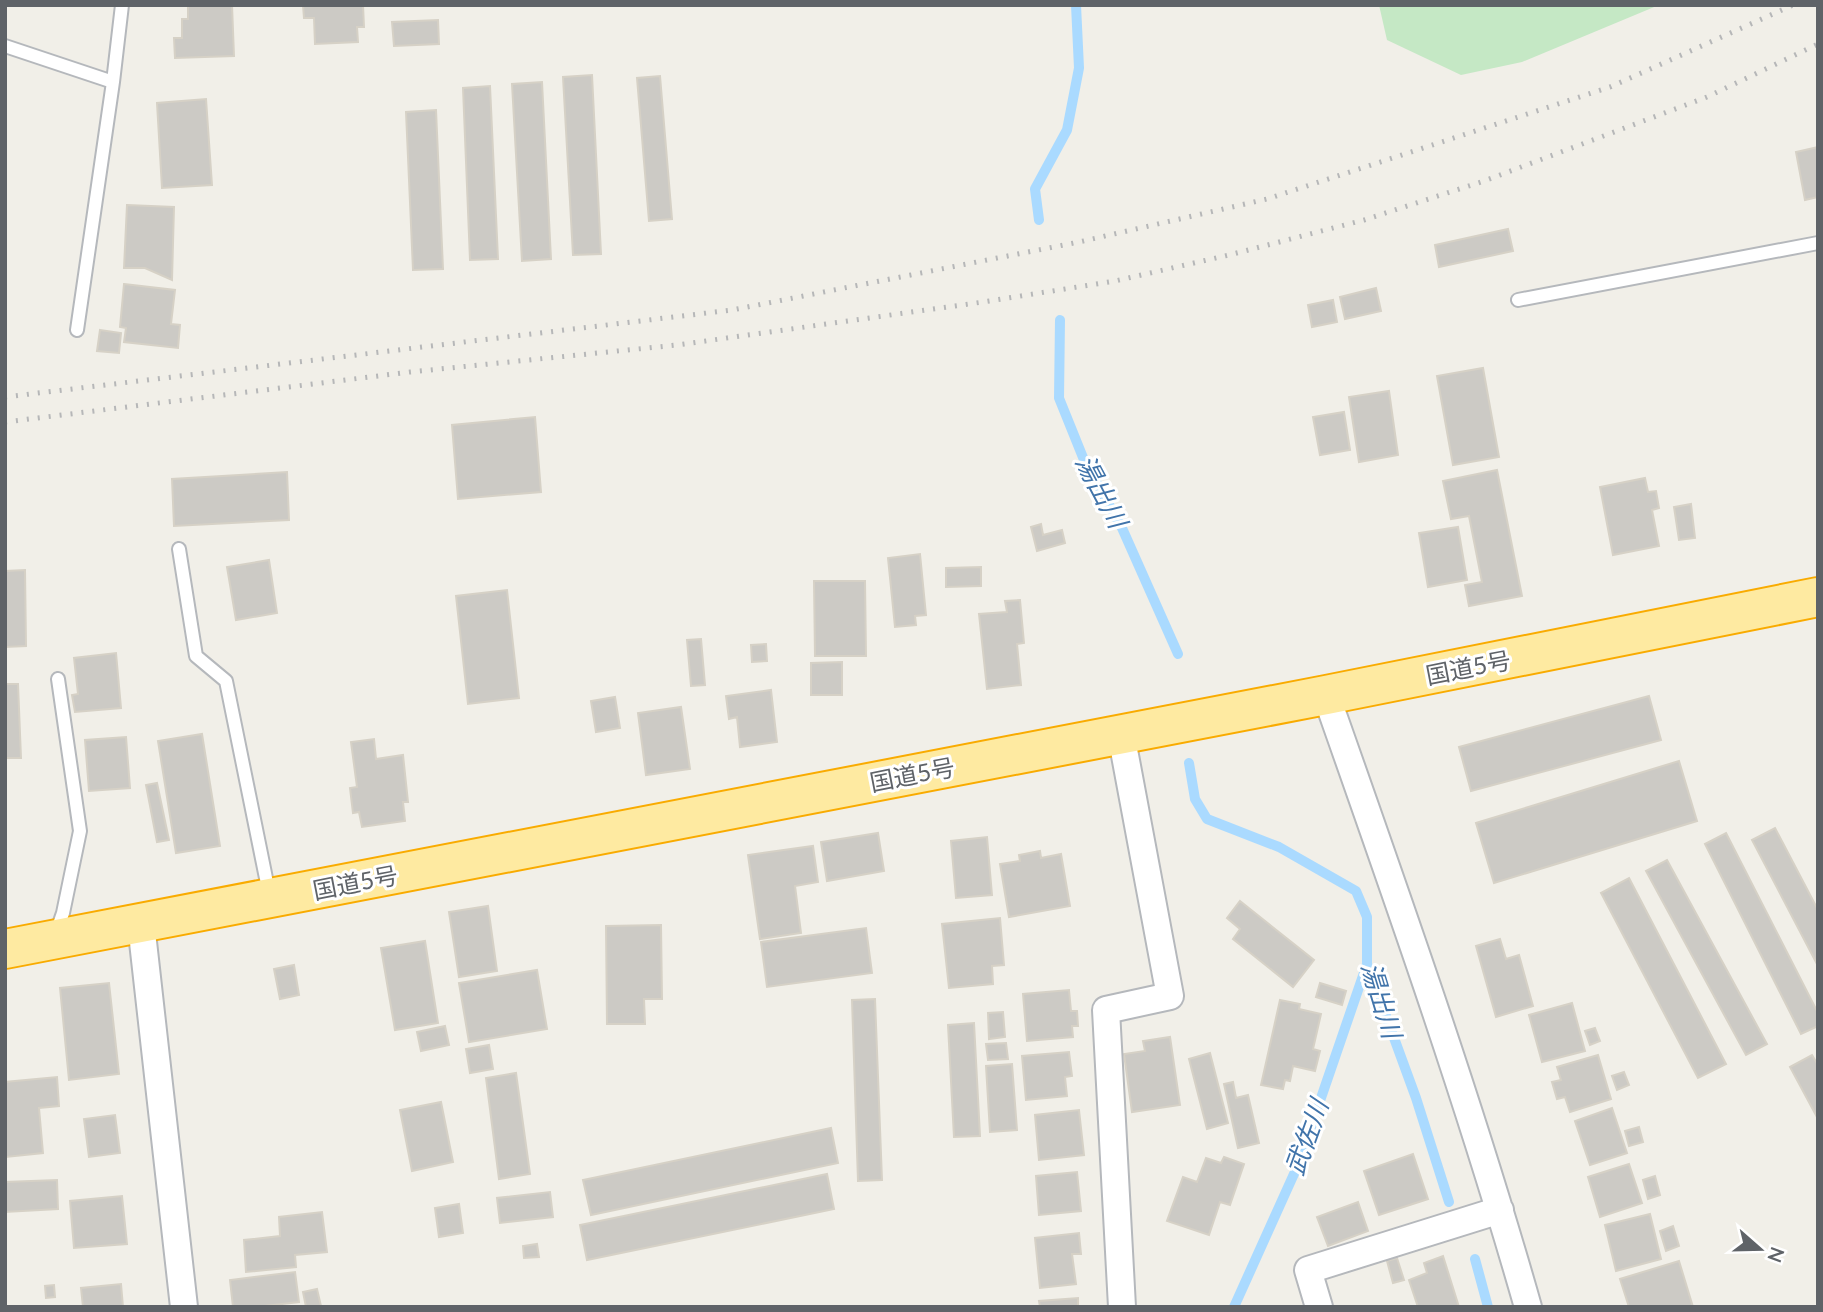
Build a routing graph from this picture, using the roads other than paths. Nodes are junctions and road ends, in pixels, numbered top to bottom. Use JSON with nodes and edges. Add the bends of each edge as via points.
{"nodes":[{"id":1,"x":122,"y":5,"type":"edge"},
{"id":2,"x":5,"y":46,"type":"edge"},
{"id":3,"x":113,"y":82,"type":"junction"},
{"id":4,"x":1818,"y":243,"type":"edge"},
{"id":5,"x":1518,"y":300,"type":"dead end"},
{"id":6,"x":77,"y":330,"type":"dead end"},
{"id":7,"x":179,"y":549,"type":"dead end"},
{"id":8,"x":1818,"y":597,"type":"edge"},
{"id":9,"x":58,"y":679,"type":"dead end"},
{"id":10,"x":1326,"y":695,"type":"junction"},
{"id":11,"x":1121,"y":734,"type":"junction"},
{"id":12,"x":270,"y":899,"type":"junction"},
{"id":13,"x":141,"y":924,"type":"junction"},
{"id":14,"x":53,"y":941,"type":"junction"},
{"id":15,"x":5,"y":949,"type":"edge"},
{"id":16,"x":1500,"y":1210,"type":"junction"},
{"id":17,"x":184,"y":1307,"type":"edge"},
{"id":18,"x":1122,"y":1307,"type":"edge"},
{"id":19,"x":1319,"y":1307,"type":"edge"},
{"id":20,"x":1528,"y":1307,"type":"edge"}],
"edges":[{"from":1,"to":3,"type":"lane"},
{"from":2,"to":3,"type":"lane"},
{"from":3,"to":6,"type":"lane"},
{"from":4,"to":5,"type":"lane"},
{"from":7,"to":12,"type":"lane","via":[[196,656],[226,681]]},
{"from":8,"to":10,"type":"highway","name":"国道5号"},
{"from":9,"to":14,"type":"lane","via":[[80,831]]},
{"from":10,"to":11,"type":"highway","name":"国道5号"},
{"from":10,"to":16,"type":"street"},
{"from":11,"to":12,"type":"highway","name":"国道5号"},
{"from":11,"to":18,"type":"street","via":[[1170,996],[1105,1010]]},
{"from":12,"to":13,"type":"highway","name":"国道5号"},
{"from":13,"to":14,"type":"highway","name":"国道5号"},
{"from":13,"to":17,"type":"street"},
{"from":14,"to":15,"type":"highway","name":"国道5号"},
{"from":16,"to":19,"type":"street","via":[[1308,1270]]},
{"from":16,"to":20,"type":"street"}]}
